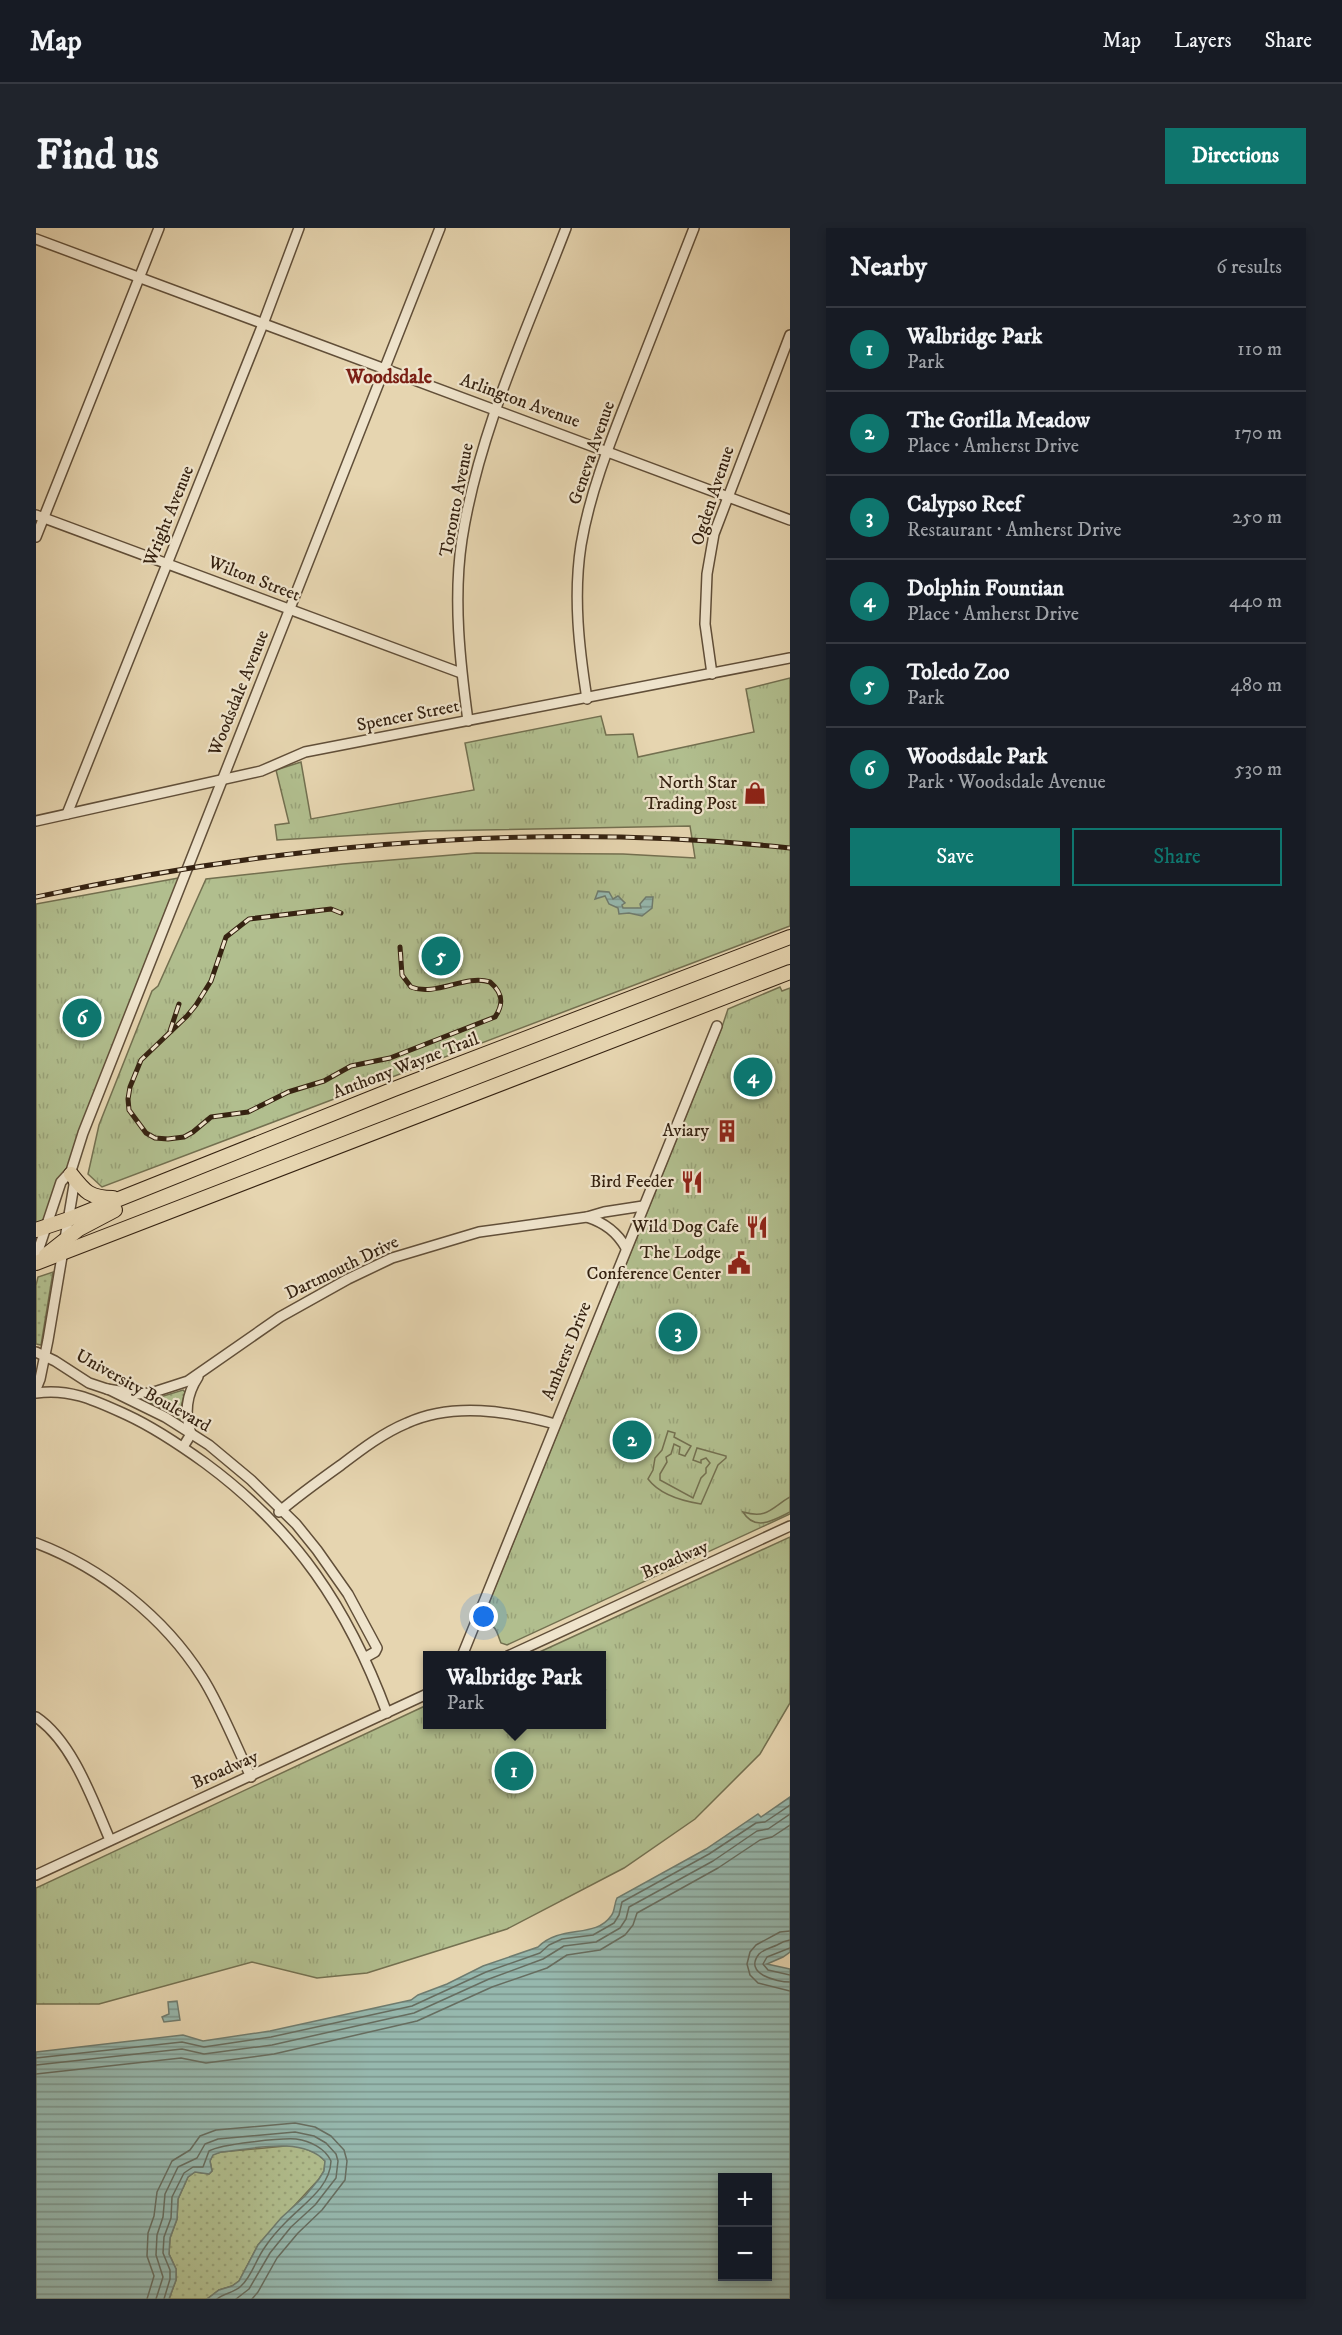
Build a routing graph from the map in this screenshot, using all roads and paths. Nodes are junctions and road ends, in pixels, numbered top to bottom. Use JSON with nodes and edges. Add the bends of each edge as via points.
{"nodes":[{"id":1,"x":159,"y":228,"type":"edge"},
{"id":2,"x":299,"y":228,"type":"edge"},
{"id":3,"x":440,"y":228,"type":"edge"},
{"id":4,"x":566,"y":228,"type":"edge"},
{"id":5,"x":694,"y":228,"type":"edge"},
{"id":6,"x":36,"y":239,"type":"edge"},
{"id":7,"x":140,"y":278,"type":"junction"},
{"id":8,"x":263,"y":324,"type":"junction"},
{"id":9,"x":790,"y":335,"type":"edge"},
{"id":10,"x":386,"y":369,"type":"junction"},
{"id":11,"x":495,"y":410,"type":"junction"},
{"id":12,"x":607,"y":451,"type":"junction"},
{"id":13,"x":728,"y":496,"type":"junction"},
{"id":14,"x":40,"y":517,"type":"edge"},
{"id":15,"x":790,"y":520,"type":"edge"},
{"id":16,"x":36,"y":537,"type":"edge"},
{"id":17,"x":167,"y":564,"type":"junction"},
{"id":18,"x":290,"y":610,"type":"junction"},
{"id":19,"x":790,"y":658,"type":"edge"},
{"id":20,"x":461,"y":673,"type":"junction"},
{"id":21,"x":712,"y":674,"type":"junction"},
{"id":22,"x":587,"y":699,"type":"junction"},
{"id":23,"x":468,"y":721,"type":"junction"},
{"id":24,"x":222,"y":780,"type":"junction"},
{"id":25,"x":67,"y":814,"type":"junction"},
{"id":26,"x":36,"y":821,"type":"edge"},
{"id":27,"x":790,"y":937,"type":"edge"},
{"id":28,"x":790,"y":972,"type":"edge"},
{"id":29,"x":717,"y":1026,"type":"dead end"},
{"id":30,"x":202,"y":1166,"type":"junction"},
{"id":31,"x":71,"y":1172,"type":"junction"},
{"id":32,"x":122,"y":1198,"type":"junction"},
{"id":33,"x":643,"y":1206,"type":"junction"},
{"id":34,"x":587,"y":1217,"type":"junction"},
{"id":35,"x":69,"y":1219,"type":"junction"},
{"id":36,"x":40,"y":1228,"type":"edge"},
{"id":37,"x":64,"y":1247,"type":"junction"},
{"id":38,"x":626,"y":1248,"type":"junction"},
{"id":39,"x":36,"y":1257,"type":"edge"},
{"id":40,"x":36,"y":1263,"type":"edge"},
{"id":41,"x":41,"y":1353,"type":"edge"},
{"id":42,"x":200,"y":1375,"type":"junction"},
{"id":43,"x":104,"y":1388,"type":"junction"},
{"id":44,"x":36,"y":1391,"type":"edge"},
{"id":45,"x":94,"y":1400,"type":"junction"},
{"id":46,"x":555,"y":1424,"type":"junction"},
{"id":47,"x":191,"y":1434,"type":"junction"},
{"id":48,"x":183,"y":1447,"type":"junction"},
{"id":49,"x":282,"y":1509,"type":"junction"},
{"id":50,"x":271,"y":1519,"type":"junction"},
{"id":51,"x":790,"y":1526,"type":"edge"},
{"id":52,"x":36,"y":1543,"type":"edge"},
{"id":53,"x":464,"y":1651,"type":"edge"},
{"id":54,"x":519,"y":1651,"type":"edge"},
{"id":55,"x":366,"y":1657,"type":"junction"},
{"id":56,"x":423,"y":1696,"type":"edge"},
{"id":57,"x":387,"y":1713,"type":"junction"},
{"id":58,"x":36,"y":1717,"type":"edge"},
{"id":59,"x":251,"y":1777,"type":"junction"},
{"id":60,"x":110,"y":1840,"type":"junction"},
{"id":61,"x":36,"y":1875,"type":"edge"}],
"edges":[{"from":1,"to":7,"type":"street"},
{"from":2,"to":8,"type":"street","name":"Wright Avenue"},
{"from":3,"to":10,"type":"street","name":"Woodsdale Avenue"},
{"from":4,"to":11,"type":"street","name":"Toronto Avenue"},
{"from":5,"to":12,"type":"street","name":"Geneva Avenue"},
{"from":6,"to":7,"type":"street","name":"Arlington Avenue"},
{"from":7,"to":8,"type":"street","name":"Arlington Avenue"},
{"from":7,"to":14,"type":"street"},
{"from":8,"to":10,"type":"street","name":"Arlington Avenue"},
{"from":8,"to":17,"type":"street","name":"Wright Avenue"},
{"from":9,"to":13,"type":"street","name":"Ogden Avenue"},
{"from":10,"to":11,"type":"street","name":"Arlington Avenue"},
{"from":10,"to":18,"type":"street","name":"Woodsdale Avenue"},
{"from":11,"to":12,"type":"street","name":"Arlington Avenue"},
{"from":11,"to":20,"type":"street","name":"Toronto Avenue","via":[[477,464],[462,541]]},
{"from":12,"to":13,"type":"street","name":"Arlington Avenue"},
{"from":12,"to":22,"type":"street","name":"Geneva Avenue","via":[[590,503],[580,556],[579,648]]},
{"from":13,"to":15,"type":"street","name":"Arlington Avenue"},
{"from":13,"to":21,"type":"street","name":"Ogden Avenue","via":[[714,534],[707,574],[705,624]]},
{"from":14,"to":16,"type":"street"},
{"from":14,"to":17,"type":"street","name":"Wilton Street"},
{"from":17,"to":18,"type":"street","name":"Wilton Street"},
{"from":17,"to":25,"type":"street","name":"Wright Avenue"},
{"from":18,"to":20,"type":"street","name":"Wilton Street"},
{"from":18,"to":24,"type":"street","name":"Woodsdale Avenue"},
{"from":19,"to":21,"type":"street","name":"Spencer Street"},
{"from":20,"to":23,"type":"street","name":"Toronto Avenue"},
{"from":21,"to":22,"type":"street","name":"Spencer Street"},
{"from":22,"to":23,"type":"street","name":"Spencer Street"},
{"from":23,"to":24,"type":"street","name":"Spencer Street","via":[[305,752],[261,771]]},
{"from":24,"to":25,"type":"street","name":"Spencer Street"},
{"from":24,"to":31,"type":"street","name":"Woodsdale Avenue","via":[[87,1122]]},
{"from":25,"to":26,"type":"street","name":"Spencer Street"},
{"from":27,"to":30,"type":"highway","name":"Anthony Wayne Trail"},
{"from":28,"to":37,"type":"highway"},
{"from":29,"to":33,"type":"street","name":"Amherst Drive"},
{"from":30,"to":32,"type":"highway","name":"Anthony Wayne Trail"},
{"from":30,"to":37,"type":"highway","via":[[166,1190],[108,1212],[79,1229]]},
{"from":31,"to":32,"type":"highway","via":[[93,1196]]},
{"from":31,"to":35,"type":"street","name":"Woodsdale Avenue","via":[[75,1185]]},
{"from":31,"to":36,"type":"street","name":"Woodsdale Avenue","via":[[61,1182]]},
{"from":32,"to":35,"type":"highway","name":"Anthony Wayne Trail"},
{"from":33,"to":34,"type":"street","name":"Dartmouth Drive"},
{"from":33,"to":38,"type":"street","name":"Amherst Drive"},
{"from":34,"to":38,"type":"street","via":[[606,1225]]},
{"from":34,"to":42,"type":"street","name":"Dartmouth Drive","via":[[479,1232],[392,1258],[280,1317]]},
{"from":35,"to":36,"type":"highway","name":"Anthony Wayne Trail"},
{"from":35,"to":37,"type":"street","name":"Woodsdale Avenue"},
{"from":36,"to":39,"type":"street","name":"Woodsdale Avenue"},
{"from":37,"to":40,"type":"highway"},
{"from":37,"to":41,"type":"street","name":"Woodsdale Avenue"},
{"from":38,"to":46,"type":"street","name":"Amherst Drive"},
{"from":41,"to":43,"type":"street","name":"University Boulevard"},
{"from":41,"to":44,"type":"street","name":"Woodsdale Avenue"},
{"from":42,"to":43,"type":"street","name":"Dartmouth Drive","via":[[151,1393]]},
{"from":42,"to":47,"type":"street","via":[[187,1407]]},
{"from":43,"to":45,"type":"street"},
{"from":43,"to":47,"type":"street","name":"University Boulevard"},
{"from":44,"to":45,"type":"street","name":"University Boulevard","via":[[57,1390]]},
{"from":45,"to":48,"type":"street","name":"University Boulevard","via":[[137,1419]]},
{"from":46,"to":49,"type":"street","via":[[516,1414],[476,1411],[440,1413],[408,1422],[380,1436]]},
{"from":46,"to":53,"type":"street","name":"Amherst Drive"},
{"from":47,"to":48,"type":"street"},
{"from":47,"to":49,"type":"street","name":"University Boulevard","via":[[230,1462]]},
{"from":48,"to":50,"type":"street","name":"University Boulevard"},
{"from":49,"to":50,"type":"street"},
{"from":49,"to":55,"type":"street","name":"University Boulevard","via":[[318,1550],[363,1619],[377,1648]]},
{"from":50,"to":55,"type":"street","name":"University Boulevard","via":[[322,1582]]},
{"from":51,"to":54,"type":"street","name":"Broadway"},
{"from":52,"to":59,"type":"street","via":[[84,1566],[139,1605],[171,1635],[203,1678]]},
{"from":55,"to":57,"type":"street","name":"University Boulevard"},
{"from":56,"to":57,"type":"street","name":"Broadway"},
{"from":57,"to":59,"type":"street","name":"Broadway"},
{"from":58,"to":60,"type":"street","via":[[64,1747]]},
{"from":59,"to":60,"type":"street","name":"Broadway"},
{"from":60,"to":61,"type":"street","name":"Broadway"}]}
